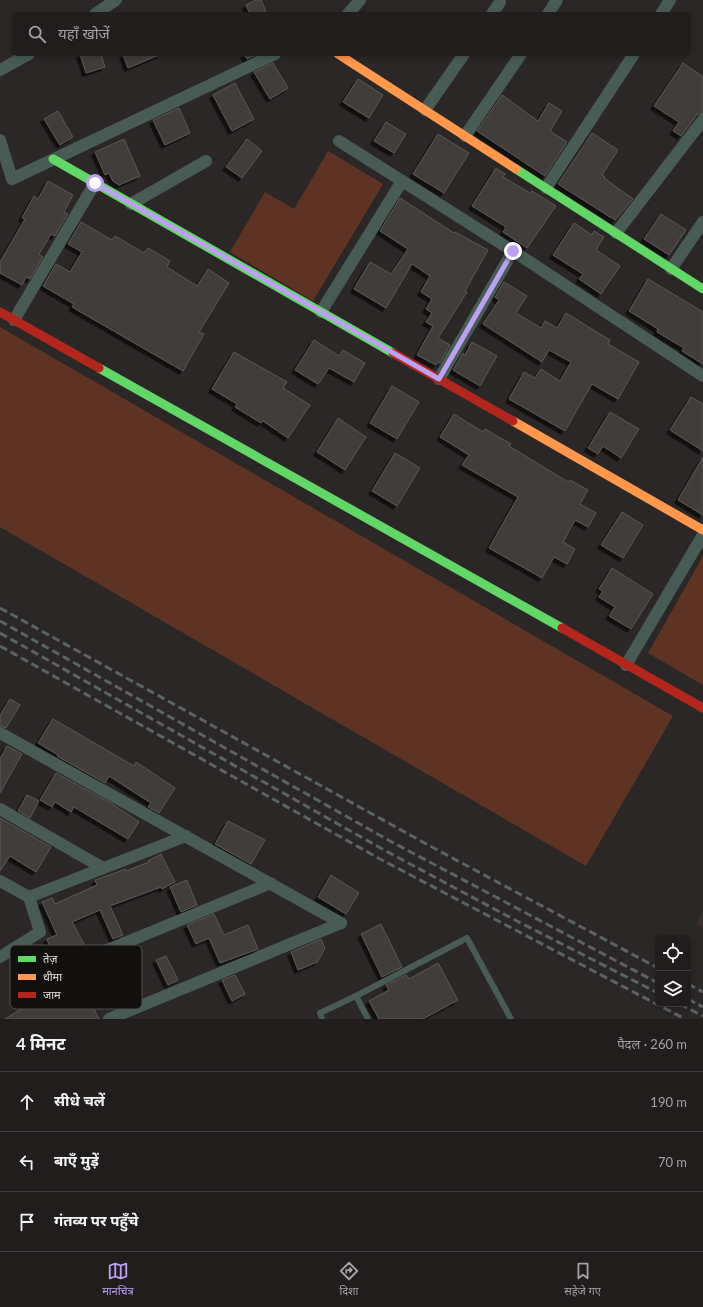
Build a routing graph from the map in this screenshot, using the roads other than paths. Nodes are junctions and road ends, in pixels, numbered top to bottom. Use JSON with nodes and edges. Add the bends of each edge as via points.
{"nodes":[{"id":1,"x":116,"y":0,"type":"edge"},
{"id":2,"x":360,"y":0,"type":"edge"},
{"id":3,"x":557,"y":0,"type":"edge"},
{"id":4,"x":670,"y":0,"type":"edge"},
{"id":5,"x":500,"y":2,"type":"dead end"},
{"id":6,"x":98,"y":12,"type":"edge"},
{"id":7,"x":350,"y":12,"type":"edge"},
{"id":8,"x":493,"y":12,"type":"edge"},
{"id":9,"x":549,"y":12,"type":"edge"},
{"id":10,"x":662,"y":12,"type":"edge"},
{"id":11,"x":25,"y":56,"type":"edge"},
{"id":12,"x":271,"y":56,"type":"edge"},
{"id":13,"x":341,"y":56,"type":"edge"},
{"id":14,"x":463,"y":56,"type":"edge"},
{"id":15,"x":520,"y":56,"type":"edge"},
{"id":16,"x":633,"y":56,"type":"edge"},
{"id":17,"x":0,"y":70,"type":"edge"},
{"id":18,"x":425,"y":110,"type":"junction"},
{"id":19,"x":703,"y":120,"type":"edge"},
{"id":20,"x":465,"y":136,"type":"junction"},
{"id":21,"x":0,"y":140,"type":"edge"},
{"id":22,"x":339,"y":142,"type":"dead end"},
{"id":23,"x":53,"y":159,"type":"junction"},
{"id":24,"x":206,"y":161,"type":"dead end"},
{"id":25,"x":402,"y":181,"type":"junction"},
{"id":26,"x":95,"y":183,"type":"junction"},
{"id":27,"x":546,"y":188,"type":"junction"},
{"id":28,"x":131,"y":204,"type":"junction"},
{"id":29,"x":703,"y":222,"type":"edge"},
{"id":30,"x":616,"y":233,"type":"junction"},
{"id":31,"x":513,"y":251,"type":"junction"},
{"id":32,"x":671,"y":269,"type":"junction"},
{"id":33,"x":703,"y":289,"type":"edge"},
{"id":34,"x":0,"y":312,"type":"edge"},
{"id":35,"x":321,"y":312,"type":"junction"},
{"id":36,"x":14,"y":320,"type":"junction"},
{"id":37,"x":703,"y":376,"type":"edge"},
{"id":38,"x":439,"y":379,"type":"junction"},
{"id":39,"x":703,"y":530,"type":"edge"},
{"id":40,"x":703,"y":535,"type":"edge"},
{"id":41,"x":626,"y":665,"type":"junction"},
{"id":42,"x":703,"y":708,"type":"edge"},
{"id":43,"x":0,"y":733,"type":"edge"},
{"id":44,"x":0,"y":809,"type":"edge"},
{"id":45,"x":186,"y":836,"type":"junction"},
{"id":46,"x":103,"y":868,"type":"junction"},
{"id":47,"x":0,"y":881,"type":"edge"},
{"id":48,"x":271,"y":883,"type":"junction"},
{"id":49,"x":29,"y":897,"type":"junction"},
{"id":50,"x":19,"y":945,"type":"edge"},
{"id":51,"x":119,"y":945,"type":"edge"},
{"id":52,"x":10,"y":951,"type":"edge"},
{"id":53,"x":0,"y":957,"type":"edge"},
{"id":54,"x":356,"y":996,"type":"junction"},
{"id":55,"x":142,"y":1005,"type":"edge"},
{"id":56,"x":133,"y":1009,"type":"edge"},
{"id":57,"x":109,"y":1019,"type":"edge"},
{"id":58,"x":322,"y":1019,"type":"edge"},
{"id":59,"x":368,"y":1019,"type":"edge"},
{"id":60,"x":511,"y":1019,"type":"edge"}],
"edges":[{"from":1,"to":6,"type":"street"},
{"from":2,"to":7,"type":"street"},
{"from":3,"to":9,"type":"street"},
{"from":4,"to":10,"type":"street"},
{"from":5,"to":8,"type":"street"},
{"from":11,"to":17,"type":"street"},
{"from":12,"to":23,"type":"street"},
{"from":13,"to":18,"type":"street"},
{"from":14,"to":18,"type":"street"},
{"from":15,"to":20,"type":"street"},
{"from":16,"to":27,"type":"street"},
{"from":18,"to":20,"type":"street"},
{"from":19,"to":30,"type":"street"},
{"from":20,"to":27,"type":"street"},
{"from":21,"to":23,"type":"street","via":[[12,179]]},
{"from":22,"to":25,"type":"street"},
{"from":23,"to":26,"type":"street"},
{"from":24,"to":28,"type":"street"},
{"from":25,"to":31,"type":"street"},
{"from":25,"to":35,"type":"street"},
{"from":26,"to":28,"type":"street"},
{"from":26,"to":36,"type":"street"},
{"from":27,"to":30,"type":"street"},
{"from":28,"to":35,"type":"street"},
{"from":29,"to":32,"type":"street"},
{"from":30,"to":32,"type":"street"},
{"from":31,"to":37,"type":"street"},
{"from":31,"to":38,"type":"street"},
{"from":32,"to":33,"type":"street"},
{"from":34,"to":36,"type":"street"},
{"from":35,"to":38,"type":"street"},
{"from":36,"to":41,"type":"street"},
{"from":38,"to":39,"type":"street"},
{"from":40,"to":41,"type":"street"},
{"from":41,"to":42,"type":"street"},
{"from":43,"to":45,"type":"street"},
{"from":44,"to":46,"type":"street"},
{"from":45,"to":46,"type":"street"},
{"from":45,"to":48,"type":"street"},
{"from":46,"to":49,"type":"street"},
{"from":47,"to":49,"type":"street"},
{"from":48,"to":51,"type":"street"},
{"from":48,"to":55,"type":"street","via":[[341,923]]},
{"from":49,"to":50,"type":"street","via":[[40,932]]},
{"from":52,"to":53,"type":"street"},
{"from":54,"to":58,"type":"lane","via":[[320,1013]]},
{"from":54,"to":59,"type":"lane"},
{"from":54,"to":60,"type":"lane","via":[[467,938]]},
{"from":56,"to":57,"type":"street"}]}
